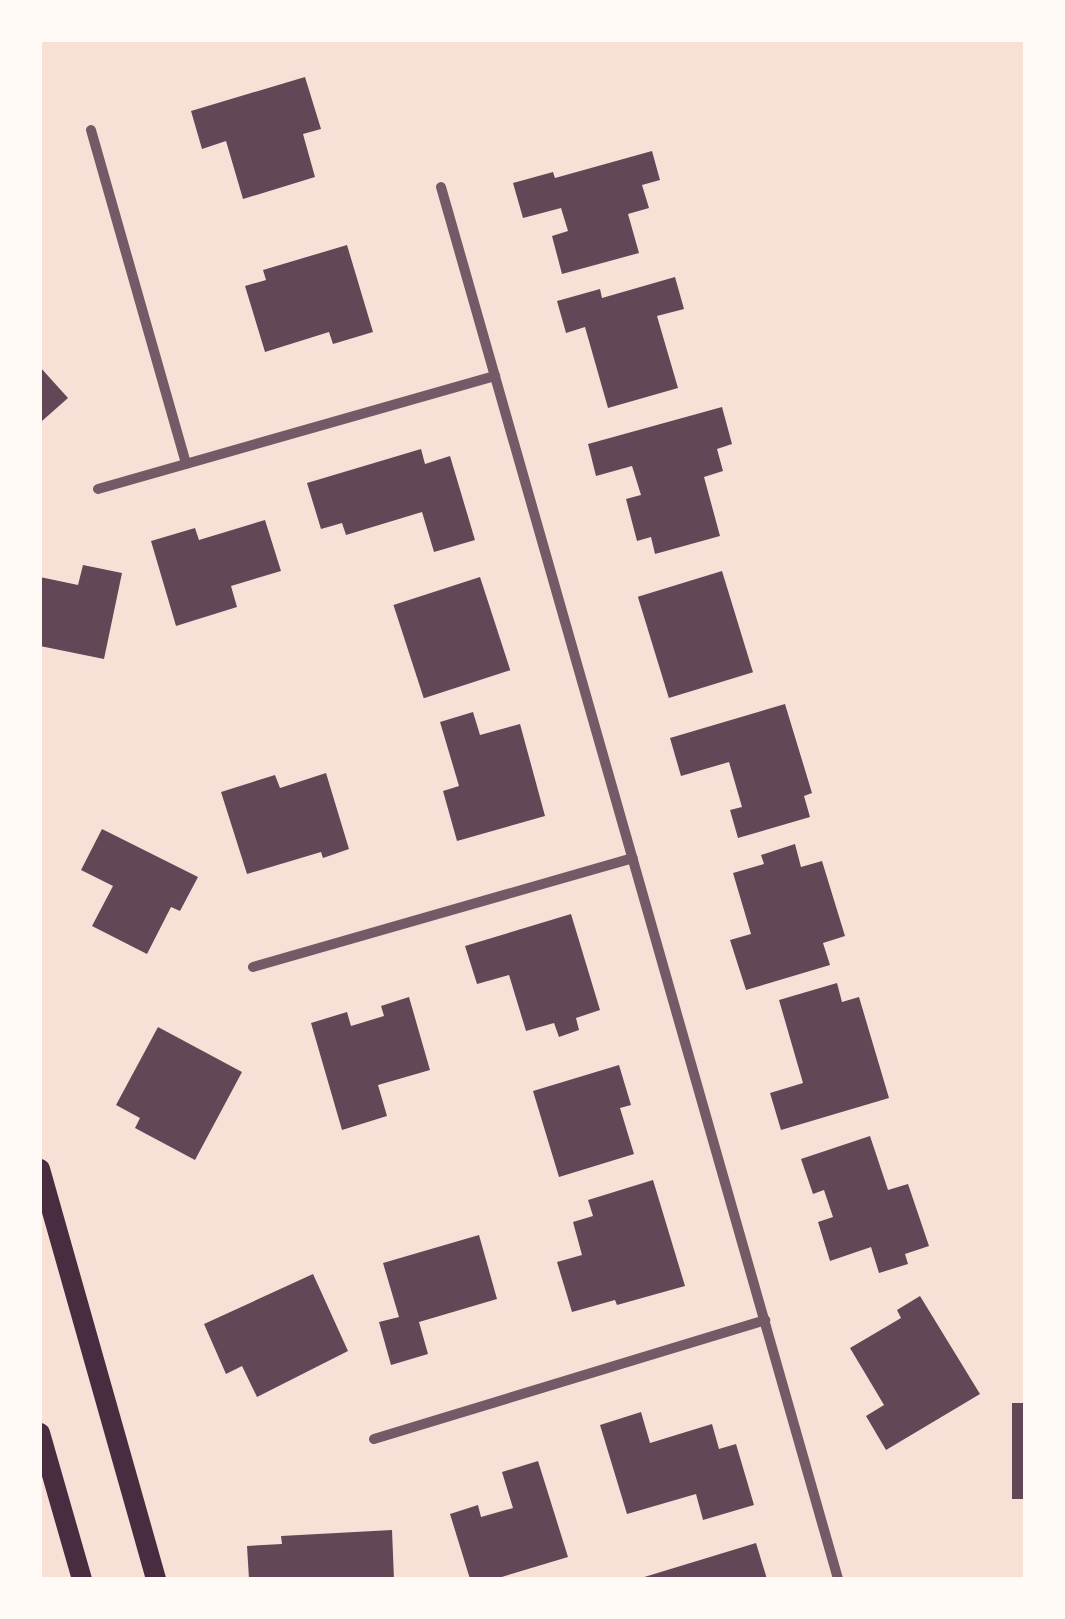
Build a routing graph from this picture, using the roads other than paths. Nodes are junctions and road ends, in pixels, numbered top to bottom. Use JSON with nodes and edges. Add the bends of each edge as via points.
{"nodes":[{"id":1,"x":90,"y":130,"type":"dead end"},
{"id":2,"x":441,"y":187,"type":"dead end"},
{"id":3,"x":496,"y":376,"type":"junction"},
{"id":4,"x":186,"y":464,"type":"junction"},
{"id":5,"x":98,"y":490,"type":"dead end"},
{"id":6,"x":633,"y":858,"type":"junction"},
{"id":7,"x":252,"y":967,"type":"dead end"},
{"id":8,"x":40,"y":1170,"type":"edge"},
{"id":9,"x":765,"y":1320,"type":"junction"},
{"id":10,"x":40,"y":1433,"type":"edge"},
{"id":11,"x":374,"y":1439,"type":"dead end"},
{"id":12,"x":82,"y":1579,"type":"edge"},
{"id":13,"x":156,"y":1579,"type":"edge"},
{"id":14,"x":838,"y":1579,"type":"edge"}],
"edges":[{"from":1,"to":4,"type":"street"},
{"from":2,"to":3,"type":"street"},
{"from":3,"to":4,"type":"street"},
{"from":3,"to":6,"type":"street"},
{"from":4,"to":5,"type":"street"},
{"from":6,"to":7,"type":"street"},
{"from":6,"to":9,"type":"street"},
{"from":8,"to":13,"type":"main road"},
{"from":9,"to":11,"type":"street"},
{"from":9,"to":14,"type":"street"},
{"from":10,"to":12,"type":"main road"}]}
